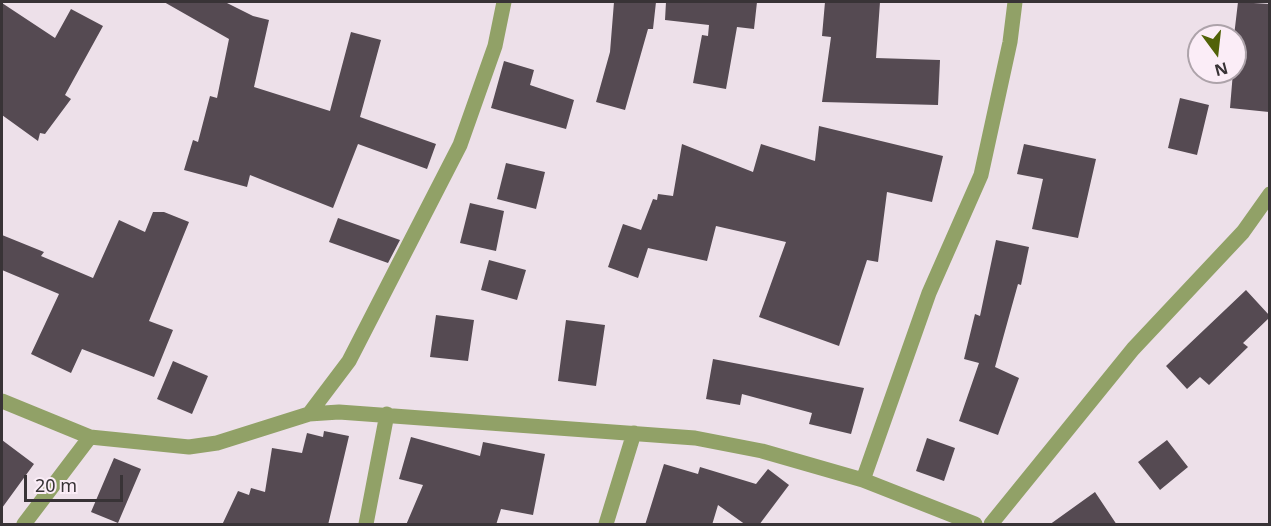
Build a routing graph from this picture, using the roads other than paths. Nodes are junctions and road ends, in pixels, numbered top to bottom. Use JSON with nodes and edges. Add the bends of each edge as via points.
{"nodes":[{"id":1,"x":504,"y":2,"type":"edge"},
{"id":2,"x":1015,"y":2,"type":"edge"},
{"id":3,"x":1269,"y":194,"type":"edge"},
{"id":4,"x":2,"y":401,"type":"edge"},
{"id":5,"x":309,"y":414,"type":"junction"},
{"id":6,"x":387,"y":414,"type":"junction"},
{"id":7,"x":634,"y":433,"type":"junction"},
{"id":8,"x":90,"y":437,"type":"junction"},
{"id":9,"x":863,"y":480,"type":"junction"},
{"id":10,"x":24,"y":525,"type":"edge"},
{"id":11,"x":366,"y":525,"type":"edge"},
{"id":12,"x":606,"y":525,"type":"edge"},
{"id":13,"x":975,"y":525,"type":"edge"},
{"id":14,"x":991,"y":525,"type":"edge"}],
"edges":[{"from":1,"to":5,"type":"street","via":[[495,46],[460,145],[349,361]]},
{"from":2,"to":9,"type":"street","via":[[981,175],[929,293]]},
{"from":3,"to":14,"type":"street","via":[[1243,232],[1133,349]]},
{"from":4,"to":8,"type":"street"},
{"from":5,"to":6,"type":"street"},
{"from":5,"to":8,"type":"street","via":[[217,443],[189,447]]},
{"from":6,"to":7,"type":"street"},
{"from":6,"to":11,"type":"street"},
{"from":7,"to":9,"type":"street","via":[[695,438],[762,451]]},
{"from":7,"to":12,"type":"street"},
{"from":8,"to":10,"type":"street"},
{"from":9,"to":13,"type":"street"}]}
